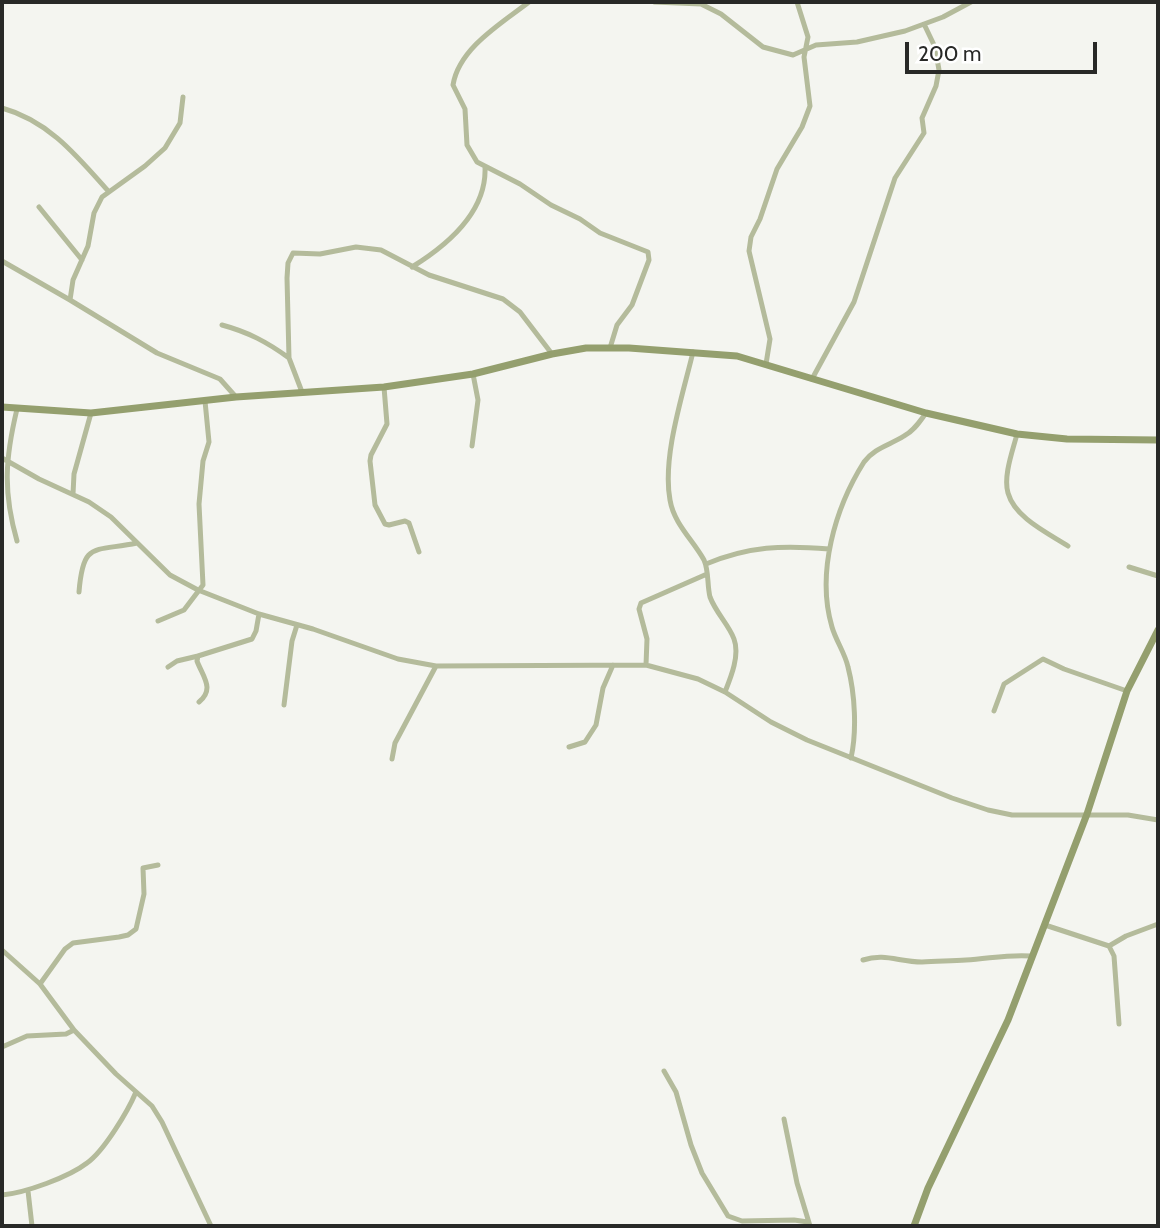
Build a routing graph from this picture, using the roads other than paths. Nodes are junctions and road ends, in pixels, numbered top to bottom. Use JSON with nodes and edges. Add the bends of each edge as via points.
{"nodes":[{"id":1,"x":529,"y":2,"type":"edge"},
{"id":2,"x":654,"y":2,"type":"edge"},
{"id":3,"x":797,"y":2,"type":"edge"},
{"id":4,"x":969,"y":2,"type":"edge"},
{"id":5,"x":924,"y":24,"type":"junction"},
{"id":6,"x":805,"y":51,"type":"junction"},
{"id":7,"x":183,"y":97,"type":"dead end"},
{"id":8,"x":2,"y":108,"type":"edge"},
{"id":9,"x":485,"y":167,"type":"junction"},
{"id":10,"x":496,"y":172,"type":"junction"},
{"id":11,"x":485,"y":178,"type":"junction"},
{"id":12,"x":108,"y":192,"type":"junction"},
{"id":13,"x":39,"y":207,"type":"dead end"},
{"id":14,"x":427,"y":258,"type":"junction"},
{"id":15,"x":82,"y":260,"type":"junction"},
{"id":16,"x":2,"y":261,"type":"edge"},
{"id":17,"x":412,"y":267,"type":"junction"},
{"id":18,"x":429,"y":275,"type":"junction"},
{"id":19,"x":71,"y":300,"type":"junction"},
{"id":20,"x":222,"y":325,"type":"dead end"},
{"id":21,"x":610,"y":348,"type":"junction"},
{"id":22,"x":693,"y":352,"type":"junction"},
{"id":23,"x":552,"y":354,"type":"junction"},
{"id":24,"x":289,"y":358,"type":"junction"},
{"id":25,"x":766,"y":364,"type":"junction"},
{"id":26,"x":472,"y":374,"type":"junction"},
{"id":27,"x":812,"y":379,"type":"junction"},
{"id":28,"x":384,"y":387,"type":"junction"},
{"id":29,"x":302,"y":392,"type":"junction"},
{"id":30,"x":236,"y":397,"type":"junction"},
{"id":31,"x":205,"y":401,"type":"junction"},
{"id":32,"x":2,"y":407,"type":"edge"},
{"id":33,"x":17,"y":409,"type":"junction"},
{"id":34,"x":90,"y":413,"type":"junction"},
{"id":35,"x":926,"y":413,"type":"junction"},
{"id":36,"x":1017,"y":434,"type":"junction"},
{"id":37,"x":1158,"y":440,"type":"edge"},
{"id":38,"x":472,"y":446,"type":"dead end"},
{"id":39,"x":2,"y":458,"type":"edge"},
{"id":40,"x":9,"y":462,"type":"junction"},
{"id":41,"x":73,"y":494,"type":"junction"},
{"id":42,"x":17,"y":541,"type":"dead end"},
{"id":43,"x":137,"y":543,"type":"junction"},
{"id":44,"x":1068,"y":546,"type":"dead end"},
{"id":45,"x":829,"y":549,"type":"junction"},
{"id":46,"x":419,"y":552,"type":"dead end"},
{"id":47,"x":706,"y":564,"type":"junction"},
{"id":48,"x":1129,"y":567,"type":"dead end"},
{"id":49,"x":707,"y":574,"type":"junction"},
{"id":50,"x":1158,"y":576,"type":"edge"},
{"id":51,"x":198,"y":590,"type":"junction"},
{"id":52,"x":79,"y":592,"type":"dead end"},
{"id":53,"x":258,"y":614,"type":"junction"},
{"id":54,"x":158,"y":621,"type":"dead end"},
{"id":55,"x":297,"y":625,"type":"junction"},
{"id":56,"x":1158,"y":630,"type":"edge"},
{"id":57,"x":198,"y":656,"type":"junction"},
{"id":58,"x":613,"y":665,"type":"junction"},
{"id":59,"x":646,"y":665,"type":"junction"},
{"id":60,"x":436,"y":666,"type":"junction"},
{"id":61,"x":168,"y":667,"type":"dead end"},
{"id":62,"x":1127,"y":691,"type":"junction"},
{"id":63,"x":725,"y":692,"type":"junction"},
{"id":64,"x":200,"y":702,"type":"dead end"},
{"id":65,"x":284,"y":705,"type":"dead end"},
{"id":66,"x":994,"y":711,"type":"dead end"},
{"id":67,"x":569,"y":747,"type":"dead end"},
{"id":68,"x":851,"y":758,"type":"junction"},
{"id":69,"x":392,"y":759,"type":"dead end"},
{"id":70,"x":1087,"y":814,"type":"junction"},
{"id":71,"x":1158,"y":820,"type":"edge"},
{"id":72,"x":159,"y":865,"type":"dead end"},
{"id":73,"x":1158,"y":924,"type":"edge"},
{"id":74,"x":1045,"y":925,"type":"junction"},
{"id":75,"x":1109,"y":946,"type":"junction"},
{"id":76,"x":2,"y":950,"type":"edge"},
{"id":77,"x":1031,"y":956,"type":"junction"},
{"id":78,"x":863,"y":960,"type":"dead end"},
{"id":79,"x":40,"y":984,"type":"junction"},
{"id":80,"x":1119,"y":1024,"type":"dead end"},
{"id":81,"x":74,"y":1030,"type":"junction"},
{"id":82,"x":2,"y":1047,"type":"edge"},
{"id":83,"x":664,"y":1071,"type":"dead end"},
{"id":84,"x":136,"y":1092,"type":"junction"},
{"id":85,"x":783,"y":1119,"type":"dead end"},
{"id":86,"x":28,"y":1191,"type":"junction"},
{"id":87,"x":2,"y":1195,"type":"edge"},
{"id":88,"x":809,"y":1224,"type":"edge"},
{"id":89,"x":32,"y":1226,"type":"edge"},
{"id":90,"x":211,"y":1226,"type":"edge"},
{"id":91,"x":915,"y":1226,"type":"edge"}],
"edges":[{"from":1,"to":9,"type":"street","via":[[474,47],[454,77],[466,116],[467,145]]},
{"from":2,"to":6,"type":"street","via":[[701,4],[773,52],[793,55]]},
{"from":3,"to":6,"type":"street","via":[[808,37]]},
{"from":4,"to":5,"type":"street"},
{"from":5,"to":6,"type":"street","via":[[857,42],[816,44]]},
{"from":5,"to":27,"type":"street","via":[[939,70],[922,118],[924,133],[895,178],[853,302]]},
{"from":6,"to":25,"type":"street","via":[[808,114],[777,169],[749,244],[770,339]]},
{"from":7,"to":12,"type":"street","via":[[180,123],[165,148]]},
{"from":8,"to":12,"type":"street","via":[[25,115],[70,147]]},
{"from":9,"to":10,"type":"street"},
{"from":9,"to":11,"type":"street"},
{"from":10,"to":11,"type":"street"},
{"from":10,"to":21,"type":"street","via":[[600,233],[648,252],[632,305],[617,325]]},
{"from":11,"to":14,"type":"street","via":[[457,233]]},
{"from":12,"to":15,"type":"street","via":[[97,207]]},
{"from":13,"to":15,"type":"street"},
{"from":14,"to":17,"type":"street"},
{"from":14,"to":18,"type":"street"},
{"from":15,"to":19,"type":"street"},
{"from":16,"to":19,"type":"street"},
{"from":17,"to":18,"type":"street"},
{"from":17,"to":24,"type":"street","via":[[370,247],[293,253],[287,278]]},
{"from":18,"to":23,"type":"street","via":[[503,299],[520,312]]},
{"from":19,"to":30,"type":"street","via":[[157,353],[220,379]]},
{"from":20,"to":24,"type":"street","via":[[264,340]]},
{"from":21,"to":22,"type":"street"},
{"from":21,"to":23,"type":"street"},
{"from":22,"to":25,"type":"street"},
{"from":22,"to":47,"type":"street","via":[[675,426],[669,498],[673,513]]},
{"from":23,"to":26,"type":"street"},
{"from":24,"to":29,"type":"street"},
{"from":25,"to":27,"type":"street"},
{"from":26,"to":28,"type":"street"},
{"from":26,"to":38,"type":"street","via":[[478,400]]},
{"from":27,"to":35,"type":"street"},
{"from":28,"to":29,"type":"street"},
{"from":28,"to":46,"type":"street","via":[[387,424],[370,455],[376,505],[385,524],[409,523]]},
{"from":29,"to":30,"type":"street"},
{"from":30,"to":31,"type":"street"},
{"from":31,"to":34,"type":"street"},
{"from":31,"to":51,"type":"street","via":[[209,442],[200,504],[203,580]]},
{"from":32,"to":33,"type":"street"},
{"from":33,"to":34,"type":"street"},
{"from":33,"to":40,"type":"street","via":[[7,450]]},
{"from":34,"to":41,"type":"street"},
{"from":35,"to":36,"type":"street"},
{"from":35,"to":45,"type":"street","via":[[906,436],[866,459],[846,496]]},
{"from":36,"to":37,"type":"street"},
{"from":36,"to":44,"type":"street","via":[[1007,491],[1026,518]]},
{"from":39,"to":40,"type":"street"},
{"from":40,"to":41,"type":"street"},
{"from":40,"to":42,"type":"street","via":[[6,489]]},
{"from":41,"to":43,"type":"street","via":[[111,517]]},
{"from":43,"to":51,"type":"street","via":[[170,575]]},
{"from":43,"to":52,"type":"street","via":[[88,554],[82,562]]},
{"from":45,"to":47,"type":"street","via":[[756,548]]},
{"from":45,"to":68,"type":"street","via":[[832,626],[851,684],[855,732]]},
{"from":47,"to":49,"type":"street"},
{"from":48,"to":50,"type":"street"},
{"from":49,"to":59,"type":"street","via":[[641,603]]},
{"from":49,"to":63,"type":"street","via":[[710,597],[734,638],[732,674]]},
{"from":51,"to":53,"type":"street"},
{"from":51,"to":54,"type":"street","via":[[184,610]]},
{"from":53,"to":55,"type":"street"},
{"from":53,"to":57,"type":"street","via":[[252,639]]},
{"from":55,"to":60,"type":"street","via":[[398,659]]},
{"from":55,"to":65,"type":"street"},
{"from":56,"to":62,"type":"street"},
{"from":57,"to":61,"type":"street"},
{"from":57,"to":64,"type":"street","via":[[208,691]]},
{"from":58,"to":59,"type":"street"},
{"from":58,"to":60,"type":"street"},
{"from":58,"to":67,"type":"street","via":[[603,688],[597,725],[585,742]]},
{"from":59,"to":63,"type":"street","via":[[698,679]]},
{"from":60,"to":69,"type":"street","via":[[395,743]]},
{"from":62,"to":66,"type":"street","via":[[1043,659],[1004,684]]},
{"from":62,"to":70,"type":"street"},
{"from":63,"to":68,"type":"street","via":[[779,727]]},
{"from":68,"to":70,"type":"street","via":[[988,810],[1012,815]]},
{"from":70,"to":71,"type":"street"},
{"from":70,"to":74,"type":"street"},
{"from":72,"to":79,"type":"street","via":[[143,868],[144,894],[136,929],[119,937],[73,943]]},
{"from":73,"to":75,"type":"street"},
{"from":74,"to":75,"type":"street"},
{"from":74,"to":77,"type":"street"},
{"from":75,"to":80,"type":"street","via":[[1114,956]]},
{"from":76,"to":79,"type":"street"},
{"from":77,"to":78,"type":"street","via":[[914,962],[876,956]]},
{"from":77,"to":91,"type":"street","via":[[1008,1020],[928,1188]]},
{"from":79,"to":81,"type":"street"},
{"from":81,"to":82,"type":"street","via":[[27,1036]]},
{"from":81,"to":84,"type":"street"},
{"from":83,"to":88,"type":"street","via":[[676,1092],[702,1173],[728,1216],[741,1221]]},
{"from":84,"to":86,"type":"street","via":[[88,1163]]},
{"from":84,"to":90,"type":"street","via":[[162,1122]]},
{"from":85,"to":88,"type":"street"},
{"from":86,"to":87,"type":"street"},
{"from":86,"to":89,"type":"street"}]}
